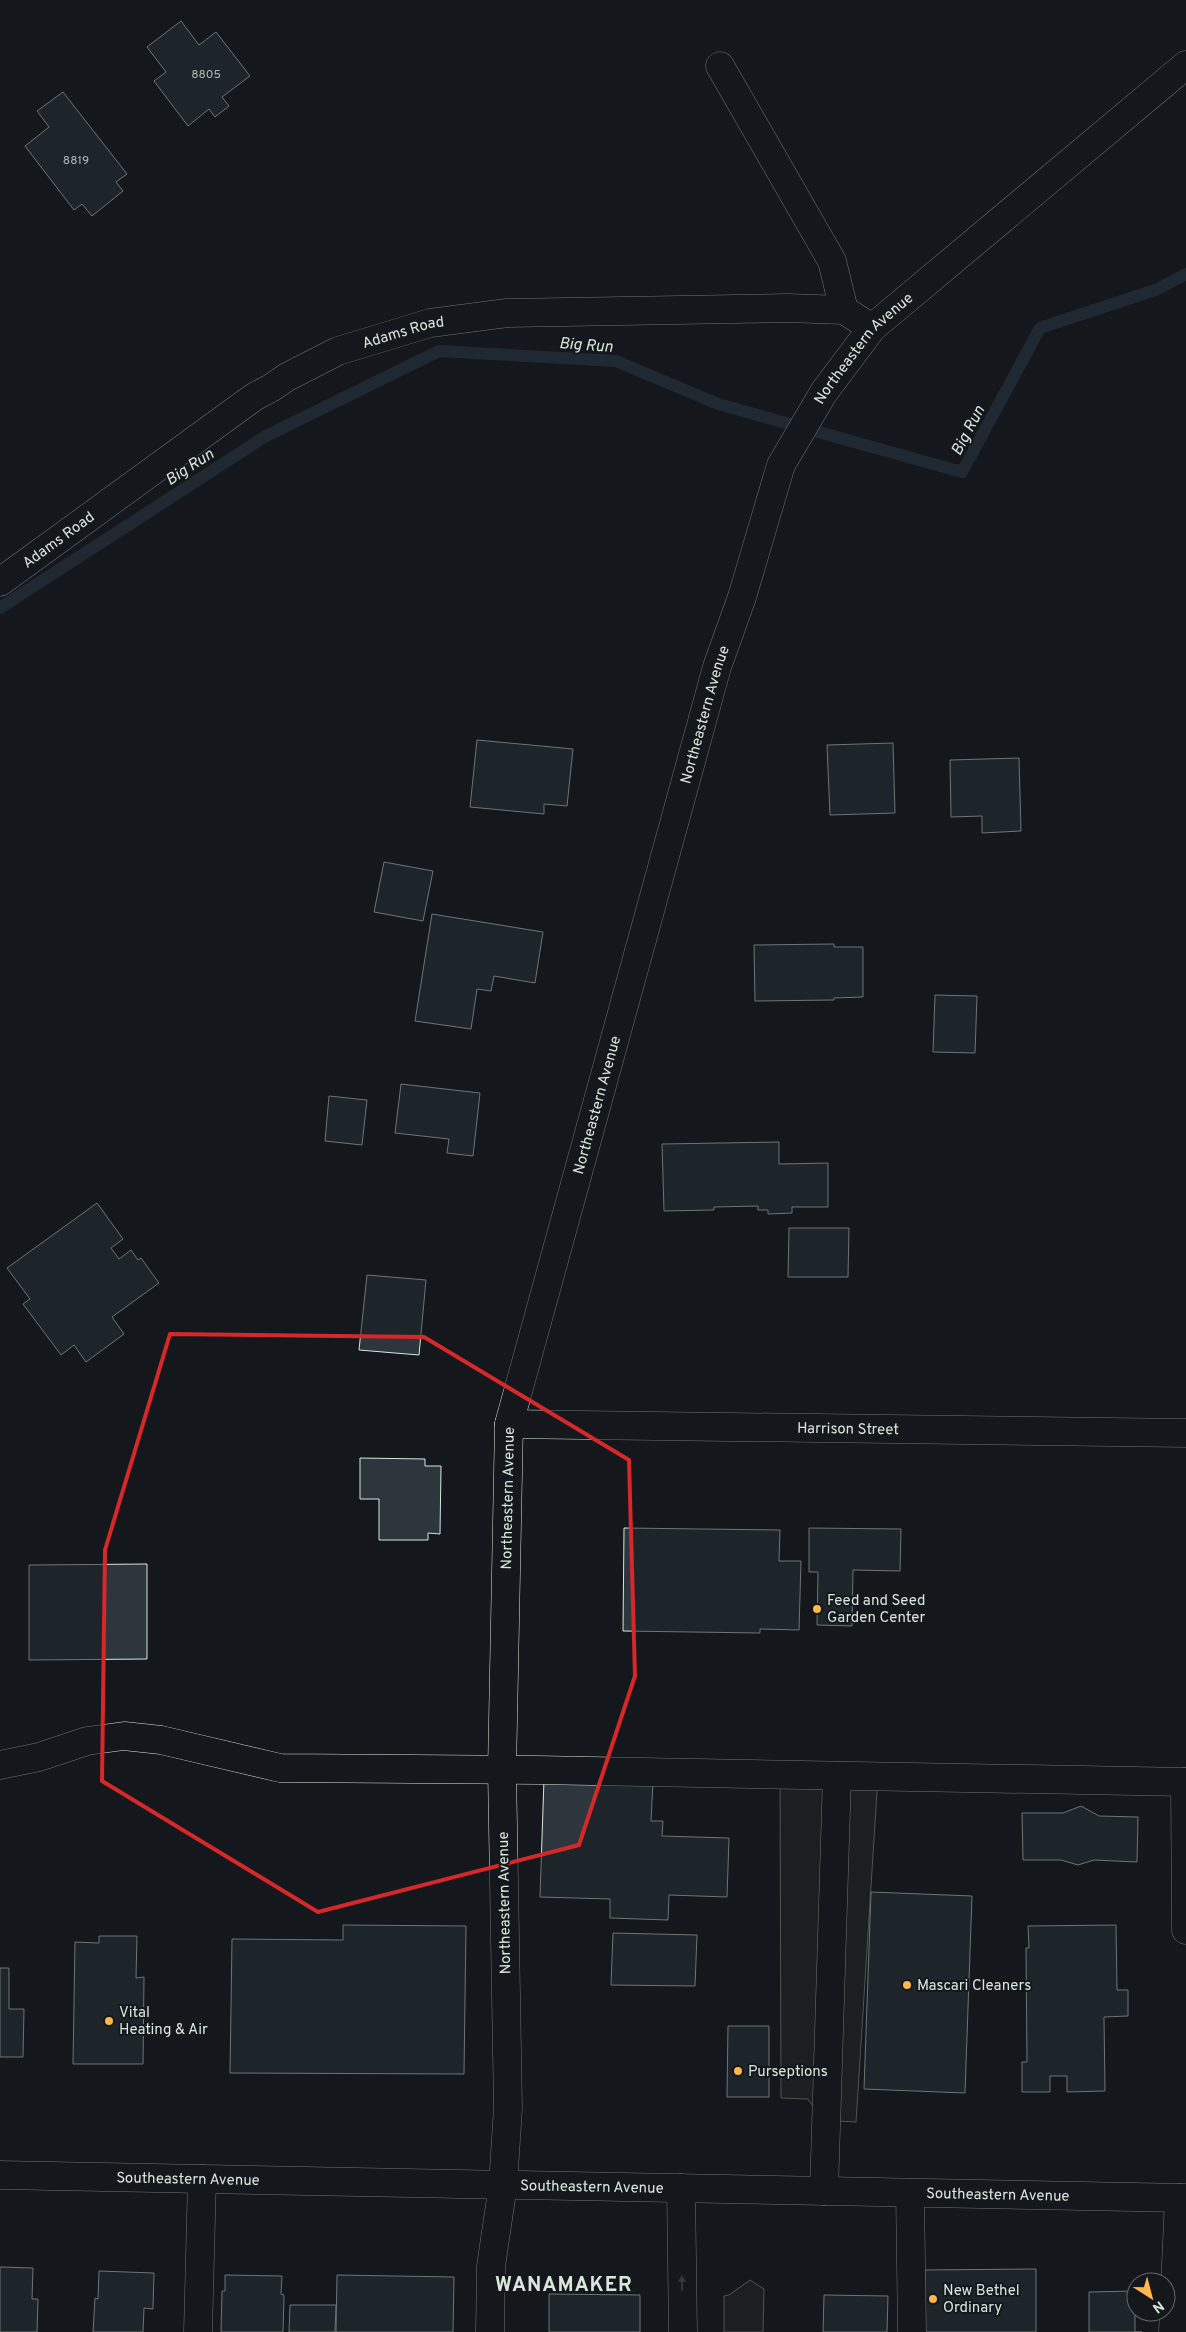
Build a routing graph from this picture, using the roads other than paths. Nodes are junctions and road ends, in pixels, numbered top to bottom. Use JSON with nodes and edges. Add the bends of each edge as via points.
{"nodes":[{"id":1,"x":1186,"y":65,"type":"edge"},
{"id":2,"x":720,"y":66,"type":"dead end"},
{"id":3,"x":844,"y":310,"type":"junction"},
{"id":4,"x":872,"y":328,"type":"junction"},
{"id":5,"x":0,"y":582,"type":"edge"},
{"id":6,"x":509,"y":1424,"type":"junction"},
{"id":7,"x":1186,"y":1433,"type":"edge"},
{"id":8,"x":0,"y":1765,"type":"edge"},
{"id":9,"x":502,"y":1770,"type":"junction"},
{"id":10,"x":837,"y":1776,"type":"junction"},
{"id":11,"x":1185,"y":1782,"type":"edge"},
{"id":12,"x":1186,"y":1930,"type":"edge"},
{"id":13,"x":0,"y":2175,"type":"edge"},
{"id":14,"x":202,"y":2179,"type":"junction"},
{"id":15,"x":502,"y":2185,"type":"junction"},
{"id":16,"x":681,"y":2188,"type":"junction"},
{"id":17,"x":824,"y":2191,"type":"junction"},
{"id":18,"x":910,"y":2193,"type":"junction"},
{"id":19,"x":1182,"y":2198,"type":"edge"},
{"id":20,"x":198,"y":2332,"type":"edge"},
{"id":21,"x":490,"y":2332,"type":"edge"},
{"id":22,"x":683,"y":2332,"type":"edge"},
{"id":23,"x":912,"y":2332,"type":"edge"},
{"id":24,"x":1173,"y":2332,"type":"edge"}],
"edges":[{"from":1,"to":4,"type":"street","name":"Northeastern Avenue"},
{"from":2,"to":3,"type":"street","via":[[832,261]]},
{"from":3,"to":4,"type":"street"},
{"from":3,"to":5,"type":"street","name":"Adams Road","via":[[526,312],[430,323],[338,351],[254,396]]},
{"from":4,"to":6,"type":"street","name":"Northeastern Avenue","via":[[824,392],[781,465],[742,597],[717,667]]},
{"from":6,"to":7,"type":"street","name":"Harrison Street"},
{"from":6,"to":9,"type":"street","name":"Northeastern Avenue"},
{"from":8,"to":9,"type":"street","via":[[39,1757],[87,1741],[124,1736],[161,1740],[280,1768]]},
{"from":9,"to":10,"type":"street"},
{"from":9,"to":15,"type":"street","name":"Northeastern Avenue","via":[[508,2108]]},
{"from":10,"to":11,"type":"street"},
{"from":10,"to":17,"type":"street"},
{"from":11,"to":12,"type":"street"},
{"from":13,"to":14,"type":"street","name":"Southeastern Avenue"},
{"from":14,"to":15,"type":"street","name":"Southeastern Avenue"},
{"from":14,"to":20,"type":"street"},
{"from":15,"to":16,"type":"street","name":"Southeastern Avenue"},
{"from":15,"to":21,"type":"street","name":"Northeastern Avenue","via":[[491,2266]]},
{"from":16,"to":17,"type":"street","name":"Southeastern Avenue"},
{"from":22,"to":16,"type":"street","one_way":true},
{"from":17,"to":18,"type":"street","name":"Southeastern Avenue"},
{"from":18,"to":19,"type":"street","name":"Southeastern Avenue"},
{"from":18,"to":23,"type":"street"},
{"from":19,"to":24,"type":"street"}]}
